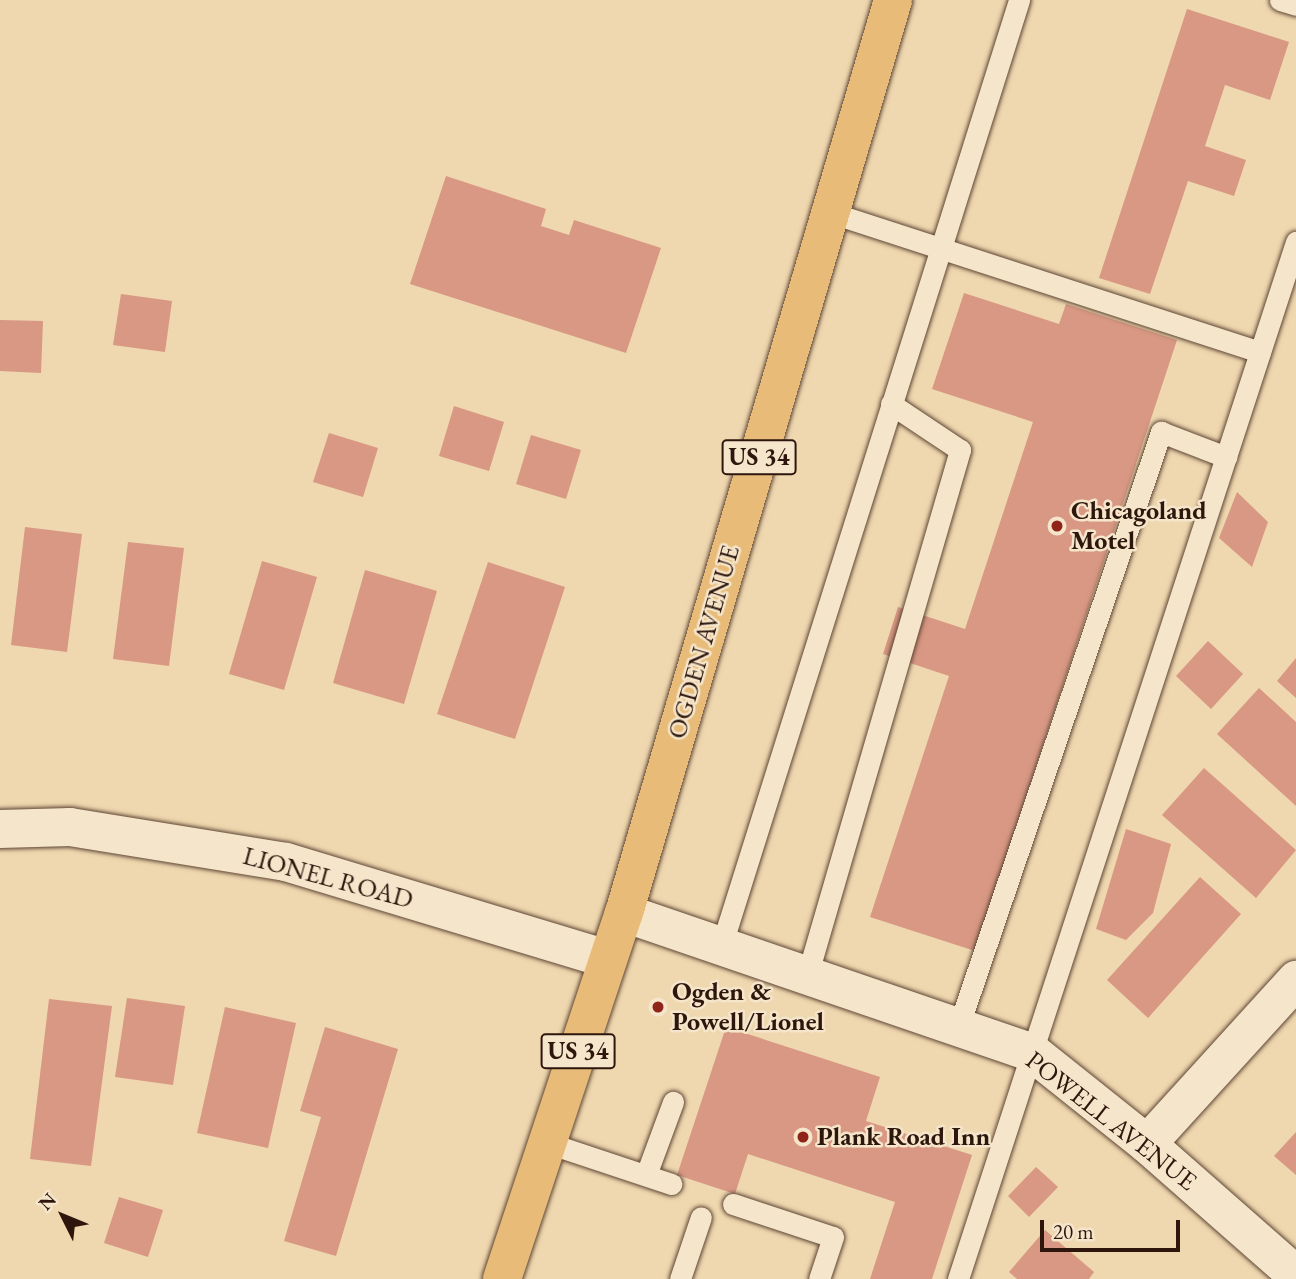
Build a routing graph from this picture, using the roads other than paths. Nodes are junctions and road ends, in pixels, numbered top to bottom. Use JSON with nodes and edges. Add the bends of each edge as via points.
{"nodes":[{"id":1,"x":893,"y":0,"type":"edge"},
{"id":2,"x":1019,"y":0,"type":"edge"},
{"id":3,"x":1280,"y":0,"type":"edge"},
{"id":4,"x":1296,"y":5,"type":"edge"},
{"id":5,"x":832,"y":213,"type":"junction"},
{"id":6,"x":1296,"y":242,"type":"edge"},
{"id":7,"x":940,"y":248,"type":"junction"},
{"id":8,"x":1261,"y":352,"type":"junction"},
{"id":9,"x":891,"y":404,"type":"junction"},
{"id":10,"x":1226,"y":457,"type":"junction"},
{"id":11,"x":0,"y":829,"type":"edge"},
{"id":12,"x":624,"y":914,"type":"junction"},
{"id":13,"x":721,"y":947,"type":"junction"},
{"id":14,"x":608,"y":959,"type":"junction"},
{"id":15,"x":807,"y":976,"type":"junction"},
{"id":16,"x":1296,"y":980,"type":"edge"},
{"id":17,"x":958,"y":1028,"type":"junction"},
{"id":18,"x":1033,"y":1053,"type":"junction"},
{"id":19,"x":673,"y":1102,"type":"dead end"},
{"id":20,"x":548,"y":1143,"type":"junction"},
{"id":21,"x":1147,"y":1143,"type":"junction"},
{"id":22,"x":646,"y":1175,"type":"junction"},
{"id":23,"x":671,"y":1184,"type":"dead end"},
{"id":24,"x":733,"y":1204,"type":"dead end"},
{"id":25,"x":701,"y":1217,"type":"dead end"},
{"id":26,"x":1296,"y":1275,"type":"edge"},
{"id":27,"x":502,"y":1279,"type":"edge"},
{"id":28,"x":680,"y":1279,"type":"edge"},
{"id":29,"x":819,"y":1279,"type":"edge"},
{"id":30,"x":958,"y":1279,"type":"edge"}],
"edges":[{"from":1,"to":5,"type":"main road","name":"OGDEN AVENUE","number":"US 34"},
{"from":2,"to":7,"type":"lane"},
{"from":3,"to":4,"type":"lane"},
{"from":5,"to":7,"type":"lane"},
{"from":5,"to":12,"type":"main road","name":"OGDEN AVENUE","number":"US 34"},
{"from":6,"to":8,"type":"lane"},
{"from":7,"to":8,"type":"lane"},
{"from":7,"to":9,"type":"lane"},
{"from":8,"to":10,"type":"lane"},
{"from":9,"to":13,"type":"lane"},
{"from":9,"to":15,"type":"lane","via":[[960,450]]},
{"from":10,"to":17,"type":"lane","via":[[1161,432]]},
{"from":10,"to":18,"type":"lane"},
{"from":11,"to":14,"type":"street","name":"LIONEL ROAD","via":[[70,827],[286,862]]},
{"from":12,"to":13,"type":"street","name":"POWELL AVENUE"},
{"from":12,"to":14,"type":"main road","name":"OGDEN AVENUE","number":"US 34"},
{"from":13,"to":15,"type":"street","name":"POWELL AVENUE"},
{"from":14,"to":20,"type":"main road","name":"OGDEN AVENUE","number":"US 34"},
{"from":15,"to":17,"type":"street","name":"POWELL AVENUE"},
{"from":16,"to":21,"type":"street"},
{"from":17,"to":18,"type":"street","name":"POWELL AVENUE"},
{"from":18,"to":21,"type":"street","name":"POWELL AVENUE"},
{"from":18,"to":30,"type":"lane"},
{"from":19,"to":22,"type":"lane"},
{"from":20,"to":22,"type":"lane"},
{"from":20,"to":27,"type":"main road","name":"OGDEN AVENUE","number":"US 34"},
{"from":21,"to":26,"type":"street","name":"POWELL AVENUE"},
{"from":22,"to":23,"type":"lane"},
{"from":24,"to":29,"type":"lane","via":[[833,1237]]},
{"from":25,"to":28,"type":"lane"}]}
